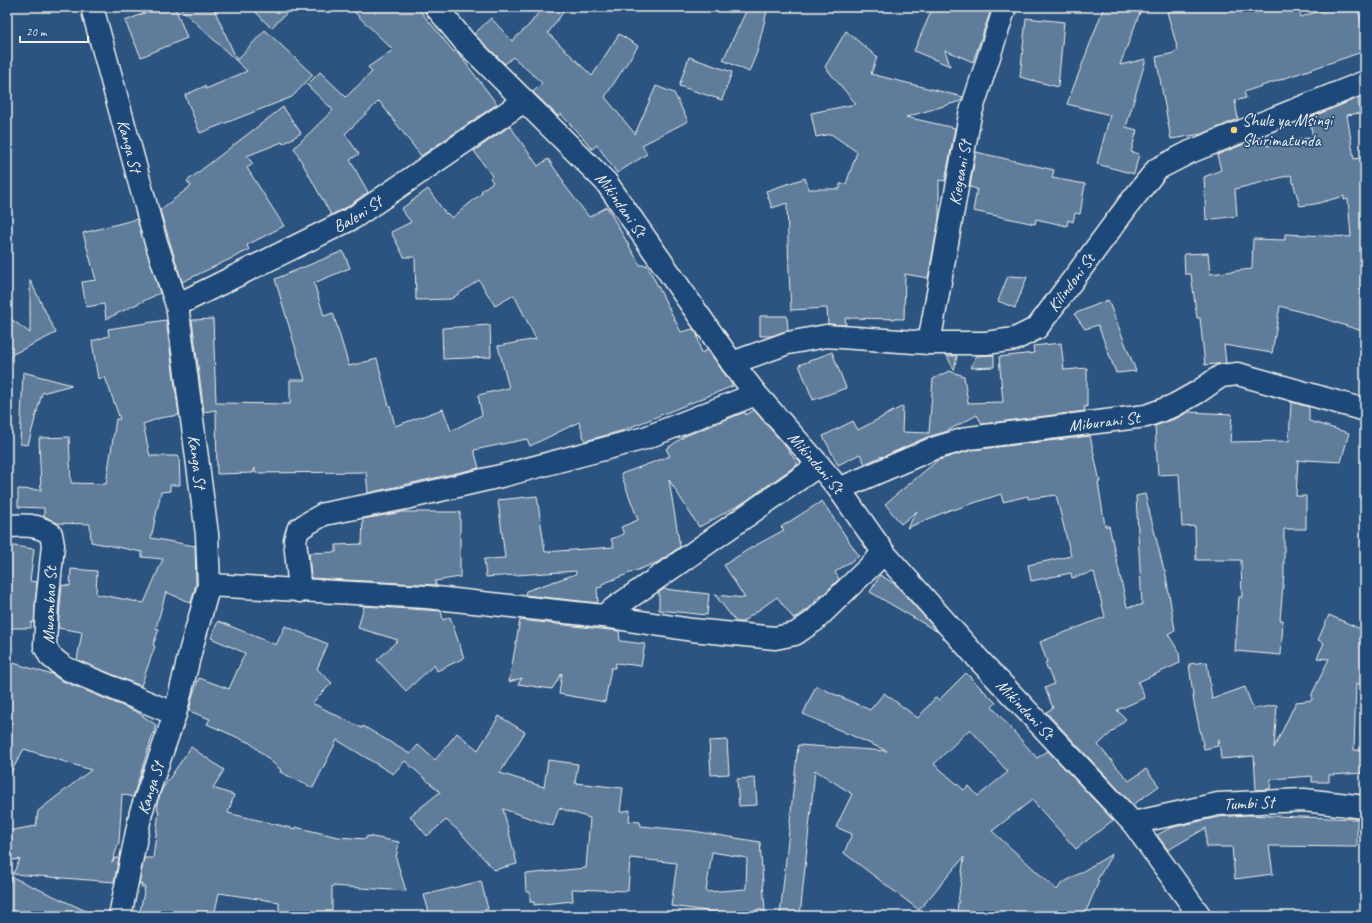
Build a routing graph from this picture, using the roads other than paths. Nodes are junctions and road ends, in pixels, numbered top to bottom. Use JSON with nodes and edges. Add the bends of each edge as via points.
{"nodes":[{"id":1,"x":92,"y":7,"type":"edge"},
{"id":2,"x":436,"y":7,"type":"edge"},
{"id":3,"x":1005,"y":7,"type":"edge"},
{"id":4,"x":1365,"y":82,"type":"edge"},
{"id":5,"x":524,"y":101,"type":"junction"},
{"id":6,"x":176,"y":305,"type":"junction"},
{"id":7,"x":929,"y":343,"type":"junction"},
{"id":8,"x":732,"y":363,"type":"junction"},
{"id":9,"x":756,"y":394,"type":"junction"},
{"id":10,"x":1365,"y":410,"type":"edge"},
{"id":11,"x":820,"y":465,"type":"junction"},
{"id":12,"x":839,"y":490,"type":"junction"},
{"id":13,"x":7,"y":526,"type":"edge"},
{"id":14,"x":884,"y":553,"type":"junction"},
{"id":15,"x":209,"y":585,"type":"junction"},
{"id":16,"x":300,"y":591,"type":"junction"},
{"id":17,"x":603,"y":616,"type":"junction"},
{"id":18,"x":175,"y":714,"type":"junction"},
{"id":19,"x":1365,"y":807,"type":"edge"},
{"id":20,"x":1133,"y":823,"type":"junction"},
{"id":21,"x":120,"y":916,"type":"edge"},
{"id":22,"x":1200,"y":916,"type":"edge"}],
"edges":[{"from":1,"to":6,"type":"street","name":"Kanga St","via":[[154,239]]},
{"from":2,"to":5,"type":"street","name":"Mikindani St","via":[[464,41]]},
{"from":3,"to":7,"type":"street","name":"Kiegeani St","via":[[970,114]]},
{"from":4,"to":7,"type":"street","name":"Kilindoni St","via":[[1190,152],[1157,169],[1037,328],[1015,339],[986,343]]},
{"from":5,"to":6,"type":"street","name":"Baleni St","via":[[353,218]]},
{"from":5,"to":8,"type":"street","name":"Mikindani St","via":[[606,182]]},
{"from":6,"to":15,"type":"street","name":"Kanga St","via":[[207,534]]},
{"from":7,"to":8,"type":"street","name":"Kilindoni St","via":[[826,336],[788,343]]},
{"from":8,"to":9,"type":"street","name":"Mikindani St"},
{"from":9,"to":11,"type":"street","name":"Mikindani St"},
{"from":9,"to":16,"type":"street","via":[[645,438],[505,475],[324,514],[298,530],[295,540]]},
{"from":10,"to":12,"type":"street","name":"Miburani St","via":[[1238,374],[1221,376],[1173,406],[1146,416],[969,438],[932,450]]},
{"from":11,"to":12,"type":"street","name":"Mikindani St"},
{"from":11,"to":17,"type":"street"},
{"from":12,"to":14,"type":"street","name":"Mikindani St"},
{"from":13,"to":18,"type":"street","name":"Mwambao St","via":[[42,528],[51,534],[53,545],[46,604],[45,646],[50,656],[65,668]]},
{"from":14,"to":17,"type":"street","via":[[814,621],[795,634],[775,638],[757,637]]},
{"from":14,"to":20,"type":"street","name":"Mikindani St","via":[[980,662]]},
{"from":15,"to":16,"type":"street"},
{"from":15,"to":18,"type":"street","name":"Kanga St"},
{"from":16,"to":17,"type":"street","via":[[427,597]]},
{"from":18,"to":21,"type":"street","name":"Kanga St","via":[[141,812]]},
{"from":19,"to":20,"type":"street","name":"Tumbi St","via":[[1304,800],[1218,804]]},
{"from":20,"to":22,"type":"street","name":"Mikindani St"}]}
